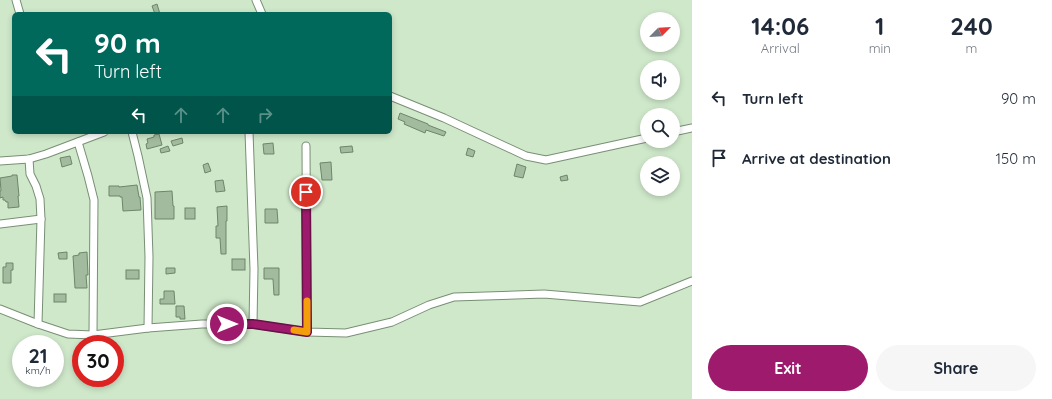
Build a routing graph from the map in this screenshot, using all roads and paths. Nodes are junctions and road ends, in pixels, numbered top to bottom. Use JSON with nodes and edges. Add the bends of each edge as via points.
{"nodes":[{"id":1,"x":16,"y":0,"type":"edge"},
{"id":2,"x":256,"y":0,"type":"edge"},
{"id":3,"x":19,"y":12,"type":"edge"},
{"id":4,"x":261,"y":12,"type":"edge"},
{"id":5,"x":392,"y":97,"type":"edge"},
{"id":6,"x":692,"y":128,"type":"edge"},
{"id":7,"x":680,"y":131,"type":"edge"},
{"id":8,"x":99,"y":134,"type":"edge"},
{"id":9,"x":132,"y":134,"type":"edge"},
{"id":10,"x":249,"y":134,"type":"edge"},
{"id":11,"x":640,"y":140,"type":"edge"},
{"id":12,"x":78,"y":142,"type":"junction"},
{"id":13,"x":306,"y":146,"type":"dead end"},
{"id":14,"x":29,"y":159,"type":"junction"},
{"id":15,"x":0,"y":161,"type":"edge"},
{"id":16,"x":41,"y":219,"type":"junction"},
{"id":17,"x":0,"y":224,"type":"edge"},
{"id":18,"x":692,"y":281,"type":"edge"},
{"id":19,"x":0,"y":309,"type":"edge"},
{"id":20,"x":38,"y":324,"type":"junction"},
{"id":21,"x":253,"y":324,"type":"junction"},
{"id":22,"x":148,"y":328,"type":"junction"},
{"id":23,"x":307,"y":332,"type":"junction"},
{"id":24,"x":93,"y":335,"type":"junction"}],
"edges":[{"from":1,"to":3,"type":"street"},
{"from":2,"to":4,"type":"street"},
{"from":5,"to":11,"type":"street","via":[[526,156],[546,160]]},
{"from":6,"to":7,"type":"street"},
{"from":8,"to":12,"type":"street"},
{"from":9,"to":22,"type":"street","via":[[147,198]]},
{"from":10,"to":21,"type":"street","via":[[254,269]]},
{"from":12,"to":14,"type":"street"},
{"from":12,"to":24,"type":"street","via":[[94,200]]},
{"from":13,"to":23,"type":"street"},
{"from":14,"to":15,"type":"street"},
{"from":14,"to":16,"type":"street","via":[[30,174],[40,199]]},
{"from":16,"to":17,"type":"street"},
{"from":16,"to":20,"type":"street"},
{"from":18,"to":23,"type":"street","via":[[640,302],[544,294],[454,297],[392,322],[346,333]]},
{"from":19,"to":20,"type":"street"},
{"from":20,"to":24,"type":"street","via":[[68,334]]},
{"from":21,"to":22,"type":"street"},
{"from":21,"to":23,"type":"street"},
{"from":22,"to":24,"type":"street"}]}
